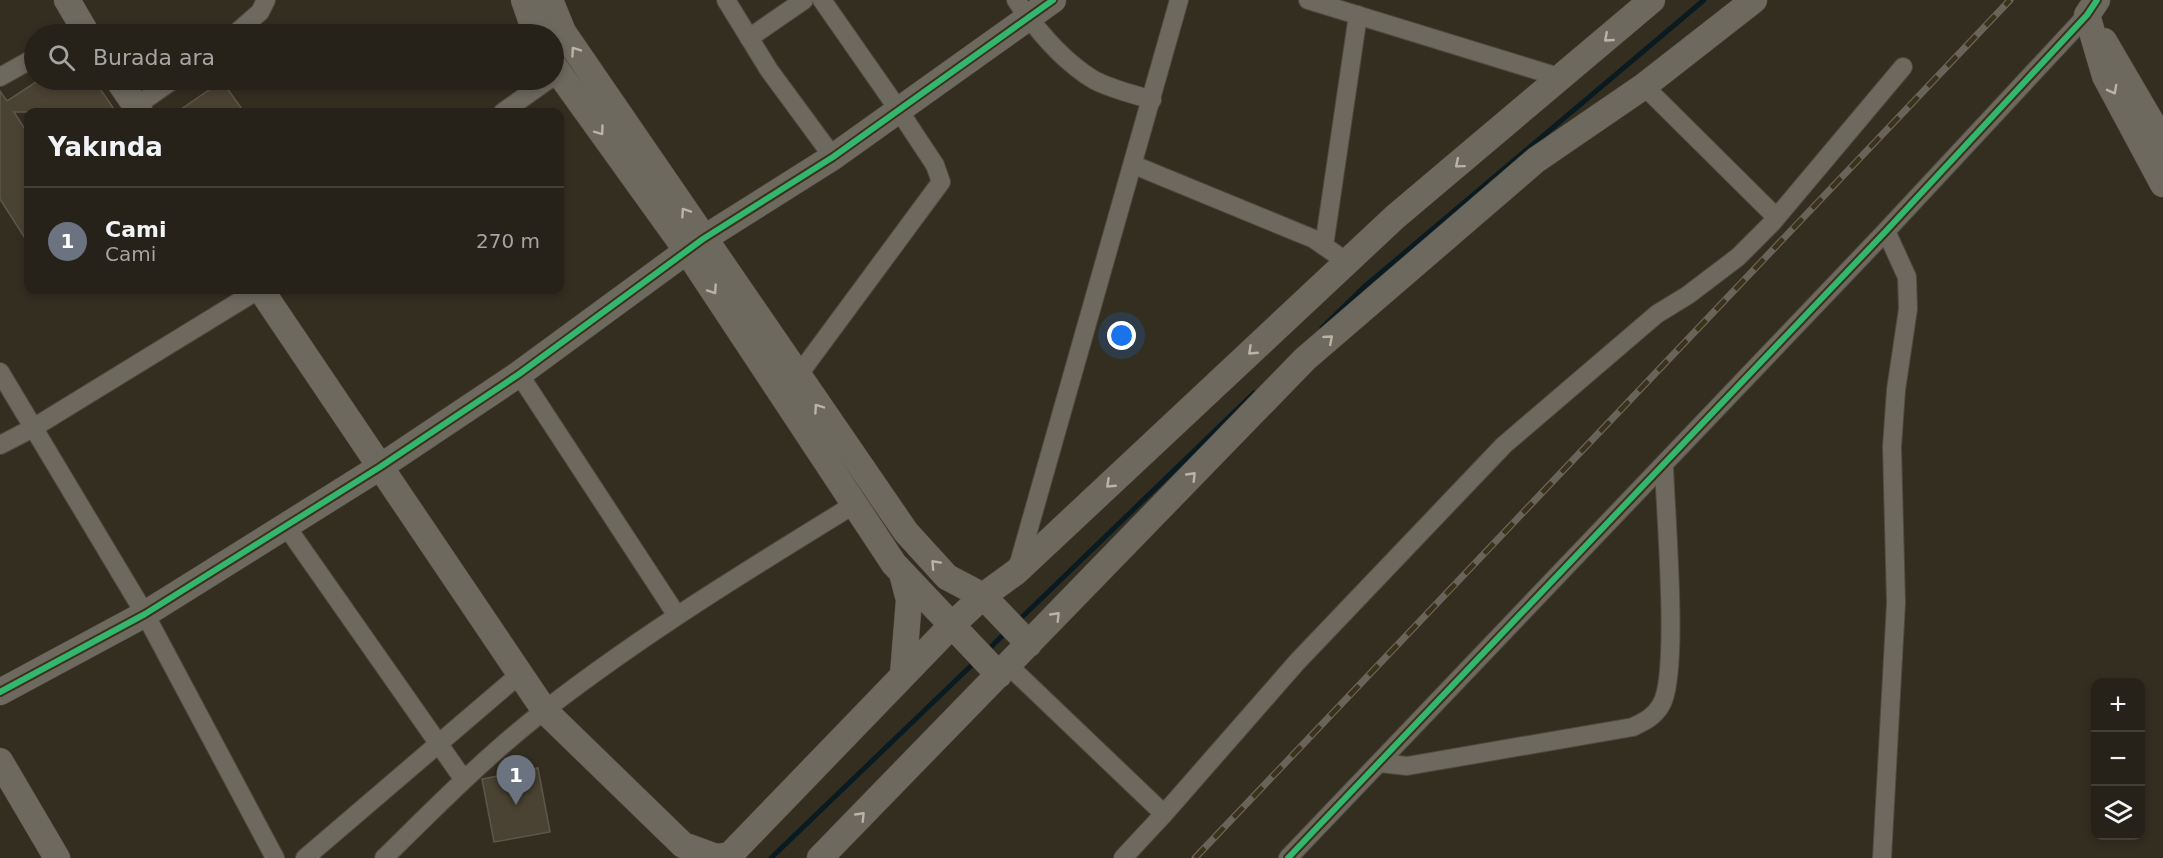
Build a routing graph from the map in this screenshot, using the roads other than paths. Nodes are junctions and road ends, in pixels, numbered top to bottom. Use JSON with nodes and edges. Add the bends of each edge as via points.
{"nodes":[{"id":1,"x":67,"y":0,"type":"edge"},
{"id":2,"x":266,"y":0,"type":"edge"},
{"id":3,"x":524,"y":0,"type":"edge"},
{"id":4,"x":550,"y":0,"type":"edge"},
{"id":5,"x":726,"y":0,"type":"edge"},
{"id":6,"x":804,"y":0,"type":"edge"},
{"id":7,"x":822,"y":0,"type":"edge"},
{"id":8,"x":1053,"y":0,"type":"edge"},
{"id":9,"x":1179,"y":0,"type":"edge"},
{"id":10,"x":1308,"y":0,"type":"edge"},
{"id":11,"x":1652,"y":0,"type":"edge"},
{"id":12,"x":1754,"y":0,"type":"edge"},
{"id":13,"x":1342,"y":4,"type":"edge"},
{"id":14,"x":2092,"y":8,"type":"edge"},
{"id":15,"x":1022,"y":9,"type":"edge"},
{"id":16,"x":1358,"y":15,"type":"junction"},
{"id":17,"x":79,"y":24,"type":"edge"},
{"id":18,"x":246,"y":24,"type":"edge"},
{"id":19,"x":532,"y":24,"type":"edge"},
{"id":20,"x":559,"y":24,"type":"edge"},
{"id":21,"x":564,"y":35,"type":"edge"},
{"id":22,"x":749,"y":38,"type":"junction"},
{"id":23,"x":24,"y":64,"type":"edge"},
{"id":24,"x":1903,"y":67,"type":"dead end"},
{"id":25,"x":0,"y":77,"type":"edge"},
{"id":26,"x":1562,"y":78,"type":"junction"},
{"id":27,"x":1644,"y":86,"type":"junction"},
{"id":28,"x":564,"y":87,"type":"edge"},
{"id":29,"x":125,"y":90,"type":"edge"},
{"id":30,"x":161,"y":90,"type":"edge"},
{"id":31,"x":532,"y":90,"type":"edge"},
{"id":32,"x":1152,"y":100,"type":"junction"},
{"id":33,"x":137,"y":108,"type":"edge"},
{"id":34,"x":139,"y":108,"type":"edge"},
{"id":35,"x":508,"y":108,"type":"edge"},
{"id":36,"x":898,"y":110,"type":"junction"},
{"id":37,"x":2163,"y":142,"type":"edge"},
{"id":38,"x":832,"y":157,"type":"junction"},
{"id":39,"x":1134,"y":165,"type":"junction"},
{"id":40,"x":2163,"y":184,"type":"edge"},
{"id":41,"x":1776,"y":217,"type":"junction"},
{"id":42,"x":1886,"y":231,"type":"junction"},
{"id":43,"x":695,"y":245,"type":"junction"},
{"id":44,"x":1324,"y":246,"type":"junction"},
{"id":45,"x":1347,"y":262,"type":"junction"},
{"id":46,"x":253,"y":294,"type":"edge"},
{"id":47,"x":263,"y":294,"type":"edge"},
{"id":48,"x":0,"y":372,"type":"edge"},
{"id":49,"x":519,"y":375,"type":"junction"},
{"id":50,"x":797,"y":377,"type":"junction"},
{"id":51,"x":33,"y":428,"type":"junction"},
{"id":52,"x":0,"y":445,"type":"edge"},
{"id":53,"x":1664,"y":465,"type":"junction"},
{"id":54,"x":380,"y":467,"type":"junction"},
{"id":55,"x":855,"y":504,"type":"junction"},
{"id":56,"x":286,"y":526,"type":"junction"},
{"id":57,"x":902,"y":572,"type":"junction"},
{"id":58,"x":1016,"y":572,"type":"junction"},
{"id":59,"x":988,"y":602,"type":"junction"},
{"id":60,"x":145,"y":614,"type":"junction"},
{"id":61,"x":676,"y":614,"type":"junction"},
{"id":62,"x":956,"y":631,"type":"junction"},
{"id":63,"x":1024,"y":639,"type":"junction"},
{"id":64,"x":999,"y":669,"type":"junction"},
{"id":65,"x":520,"y":674,"type":"junction"},
{"id":66,"x":903,"y":674,"type":"junction"},
{"id":67,"x":0,"y":692,"type":"edge"},
{"id":68,"x":545,"y":711,"type":"junction"},
{"id":69,"x":439,"y":744,"type":"junction"},
{"id":70,"x":0,"y":761,"type":"edge"},
{"id":71,"x":1380,"y":763,"type":"junction"},
{"id":72,"x":464,"y":780,"type":"junction"},
{"id":73,"x":1164,"y":814,"type":"junction"},
{"id":74,"x":685,"y":851,"type":"edge"},
{"id":75,"x":729,"y":857,"type":"edge"},
{"id":76,"x":57,"y":858,"type":"edge"},
{"id":77,"x":275,"y":858,"type":"edge"},
{"id":78,"x":305,"y":858,"type":"edge"},
{"id":79,"x":384,"y":858,"type":"edge"},
{"id":80,"x":820,"y":858,"type":"edge"},
{"id":81,"x":1123,"y":858,"type":"edge"},
{"id":82,"x":1288,"y":858,"type":"edge"},
{"id":83,"x":1882,"y":858,"type":"edge"}],
"edges":[{"from":1,"to":17,"type":"street"},
{"from":2,"to":18,"type":"street"},
{"from":3,"to":19,"type":"street"},
{"from":20,"to":4,"type":"street","one_way":true},
{"from":5,"to":22,"type":"street"},
{"from":6,"to":22,"type":"street"},
{"from":7,"to":36,"type":"street"},
{"from":8,"to":15,"type":"street"},
{"from":9,"to":32,"type":"street"},
{"from":10,"to":13,"type":"street"},
{"from":11,"to":26,"type":"street","one_way":true},
{"from":12,"to":27,"type":"street"},
{"from":13,"to":16,"type":"street"},
{"from":14,"to":37,"type":"street"},
{"from":14,"to":40,"type":"street","one_way":true,"via":[[2105,76]]},
{"from":14,"to":42,"type":"street"},
{"from":15,"to":32,"type":"street","via":[[1074,65],[1096,81]]},
{"from":15,"to":36,"type":"street"},
{"from":16,"to":26,"type":"street"},
{"from":16,"to":44,"type":"street"},
{"from":43,"to":21,"type":"street","one_way":true},
{"from":22,"to":38,"type":"street"},
{"from":23,"to":25,"type":"street"},
{"from":24,"to":41,"type":"street"},
{"from":26,"to":45,"type":"street","one_way":true},
{"from":27,"to":41,"type":"street"},
{"from":63,"to":27,"type":"street","one_way":true,"via":[[1305,359],[1536,160]]},
{"from":28,"to":43,"type":"street","one_way":true},
{"from":29,"to":33,"type":"street"},
{"from":30,"to":34,"type":"street"},
{"from":31,"to":35,"type":"street"},
{"from":32,"to":39,"type":"street"},
{"from":36,"to":38,"type":"street"},
{"from":36,"to":50,"type":"street","via":[[935,165],[941,182]]},
{"from":38,"to":43,"type":"street"},
{"from":39,"to":44,"type":"street"},
{"from":39,"to":58,"type":"street"},
{"from":41,"to":73,"type":"street","via":[[1738,257],[1657,314],[1504,445],[1297,662]]},
{"from":42,"to":53,"type":"street"},
{"from":42,"to":83,"type":"street","via":[[1907,277],[1908,309],[1892,447],[1896,603]]},
{"from":43,"to":49,"type":"street"},
{"from":43,"to":50,"type":"street"},
{"from":43,"to":55,"type":"street","one_way":true},
{"from":44,"to":45,"type":"street"},
{"from":45,"to":58,"type":"street","one_way":true},
{"from":46,"to":51,"type":"street"},
{"from":47,"to":54,"type":"street"},
{"from":48,"to":51,"type":"street"},
{"from":49,"to":54,"type":"street"},
{"from":49,"to":61,"type":"street"},
{"from":59,"to":50,"type":"street","one_way":true,"via":[[947,577],[906,532]]},
{"from":51,"to":52,"type":"street"},
{"from":51,"to":60,"type":"street"},
{"from":53,"to":71,"type":"street"},
{"from":53,"to":71,"type":"street","via":[[1668,682],[1662,704],[1650,720],[1633,727],[1407,766]]},
{"from":54,"to":56,"type":"street"},
{"from":54,"to":65,"type":"street"},
{"from":55,"to":57,"type":"street"},
{"from":55,"to":61,"type":"street"},
{"from":56,"to":60,"type":"street"},
{"from":56,"to":69,"type":"street"},
{"from":57,"to":62,"type":"street"},
{"from":57,"to":66,"type":"street","via":[[909,600]]},
{"from":58,"to":59,"type":"street"},
{"from":59,"to":62,"type":"street"},
{"from":59,"to":63,"type":"street"},
{"from":60,"to":67,"type":"street"},
{"from":60,"to":77,"type":"street"},
{"from":61,"to":68,"type":"street"},
{"from":62,"to":64,"type":"street"},
{"from":62,"to":66,"type":"street"},
{"from":63,"to":64,"type":"street"},
{"from":64,"to":73,"type":"street"},
{"from":80,"to":64,"type":"street","one_way":true},
{"from":65,"to":68,"type":"street"},
{"from":65,"to":69,"type":"street"},
{"from":66,"to":75,"type":"street"},
{"from":68,"to":72,"type":"street"},
{"from":68,"to":74,"type":"street"},
{"from":69,"to":72,"type":"street"},
{"from":69,"to":78,"type":"street"},
{"from":70,"to":76,"type":"street"},
{"from":71,"to":82,"type":"street"},
{"from":72,"to":79,"type":"street"},
{"from":73,"to":81,"type":"street"},
{"from":74,"to":75,"type":"street"}]}
